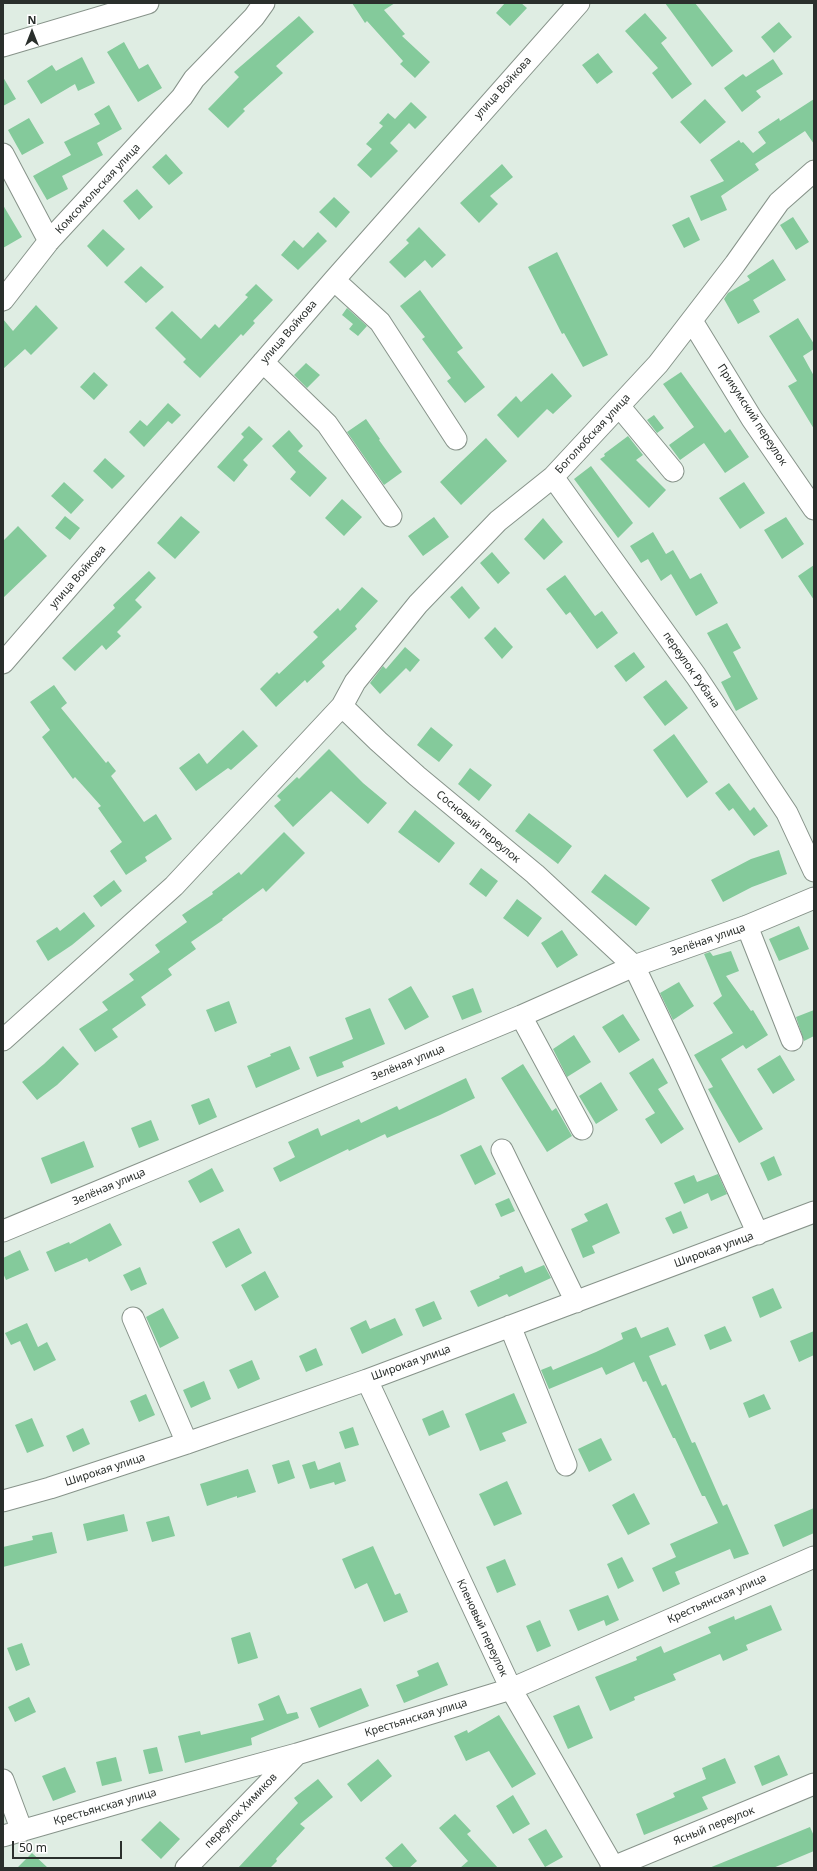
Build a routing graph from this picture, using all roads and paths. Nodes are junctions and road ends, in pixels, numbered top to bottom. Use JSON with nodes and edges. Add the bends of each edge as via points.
{"nodes":[{"id":1,"x":264,"y":3,"type":"edge"},
{"id":2,"x":579,"y":3,"type":"edge"},
{"id":3,"x":145,"y":4,"type":"edge"},
{"id":4,"x":3,"y":46,"type":"edge"},
{"id":5,"x":3,"y":154,"type":"edge"},
{"id":6,"x":814,"y":171,"type":"edge"},
{"id":7,"x":49,"y":241,"type":"junction"},
{"id":8,"x":334,"y":280,"type":"junction"},
{"id":9,"x":3,"y":300,"type":"edge"},
{"id":10,"x":692,"y":321,"type":"junction"},
{"id":11,"x":263,"y":362,"type":"junction"},
{"id":12,"x":619,"y":406,"type":"junction"},
{"id":13,"x":456,"y":439,"type":"dead end"},
{"id":14,"x":673,"y":471,"type":"dead end"},
{"id":15,"x":553,"y":477,"type":"junction"},
{"id":16,"x":814,"y":508,"type":"edge"},
{"id":17,"x":391,"y":516,"type":"dead end"},
{"id":18,"x":3,"y":663,"type":"edge"},
{"id":19,"x":342,"y":706,"type":"junction"},
{"id":20,"x":814,"y":871,"type":"edge"},
{"id":21,"x":814,"y":898,"type":"edge"},
{"id":22,"x":747,"y":926,"type":"junction"},
{"id":23,"x":634,"y":966,"type":"junction"},
{"id":24,"x":521,"y":1016,"type":"junction"},
{"id":25,"x":3,"y":1040,"type":"edge"},
{"id":26,"x":792,"y":1040,"type":"dead end"},
{"id":27,"x":582,"y":1129,"type":"dead end"},
{"id":28,"x":502,"y":1150,"type":"dead end"},
{"id":29,"x":814,"y":1212,"type":"edge"},
{"id":30,"x":3,"y":1231,"type":"edge"},
{"id":31,"x":758,"y":1234,"type":"junction"},
{"id":32,"x":576,"y":1302,"type":"junction"},
{"id":33,"x":133,"y":1318,"type":"dead end"},
{"id":34,"x":510,"y":1326,"type":"junction"},
{"id":35,"x":367,"y":1380,"type":"junction"},
{"id":36,"x":187,"y":1443,"type":"junction"},
{"id":37,"x":566,"y":1465,"type":"dead end"},
{"id":38,"x":3,"y":1501,"type":"edge"},
{"id":39,"x":814,"y":1557,"type":"edge"},
{"id":40,"x":511,"y":1689,"type":"junction"},
{"id":41,"x":297,"y":1754,"type":"junction"},
{"id":42,"x":3,"y":1780,"type":"edge"},
{"id":43,"x":814,"y":1784,"type":"edge"},
{"id":44,"x":12,"y":1834,"type":"edge"},
{"id":45,"x":186,"y":1868,"type":"edge"},
{"id":46,"x":613,"y":1868,"type":"edge"}],
"edges":[{"from":1,"to":7,"type":"street","name":"Комсомольская улица","via":[[254,17],[194,79],[182,97]]},
{"from":2,"to":8,"type":"street","name":"улица Войкова"},
{"from":3,"to":4,"type":"street"},
{"from":5,"to":7,"type":"street"},
{"from":6,"to":10,"type":"street","name":"Боголюбская улица","via":[[779,202]]},
{"from":7,"to":9,"type":"street","name":"Комсомольская улица"},
{"from":8,"to":11,"type":"street","name":"улица Войкова"},
{"from":8,"to":13,"type":"street","via":[[380,322]]},
{"from":10,"to":12,"type":"street","name":"Боголюбская улица","via":[[658,364]]},
{"from":10,"to":16,"type":"street","name":"Прикумский переулок","via":[[752,419]]},
{"from":11,"to":17,"type":"street","via":[[327,424]]},
{"from":11,"to":18,"type":"street","name":"улица Войкова"},
{"from":12,"to":14,"type":"street"},
{"from":12,"to":15,"type":"street","name":"Боголюбская улица"},
{"from":15,"to":19,"type":"street","name":"Боголюбская улица","via":[[498,521],[418,604],[355,682]]},
{"from":15,"to":20,"type":"street","name":"переулок Рубана","via":[[696,676],[782,806]]},
{"from":19,"to":23,"type":"street","name":"Сосновый переулок","via":[[378,741],[535,874]]},
{"from":19,"to":25,"type":"street","via":[[174,886]]},
{"from":21,"to":22,"type":"street","name":"Зелёная улица"},
{"from":22,"to":23,"type":"street","name":"Зелёная улица"},
{"from":22,"to":26,"type":"street"},
{"from":23,"to":24,"type":"street","name":"Зелёная улица"},
{"from":23,"to":31,"type":"street","via":[[680,1060]]},
{"from":24,"to":27,"type":"street"},
{"from":24,"to":30,"type":"street","name":"Зелёная улица"},
{"from":28,"to":32,"type":"street"},
{"from":29,"to":31,"type":"street","name":"Широкая улица"},
{"from":31,"to":32,"type":"street","name":"Широкая улица"},
{"from":32,"to":34,"type":"street","name":"Широкая улица"},
{"from":33,"to":36,"type":"street"},
{"from":34,"to":35,"type":"street","name":"Широкая улица"},
{"from":34,"to":37,"type":"street"},
{"from":35,"to":36,"type":"street","name":"Широкая улица"},
{"from":35,"to":40,"type":"street","name":"Кленовый переулок"},
{"from":36,"to":38,"type":"street","name":"Широкая улица"},
{"from":39,"to":40,"type":"street","name":"Крестьянская улица"},
{"from":40,"to":41,"type":"street","name":"Крестьянская улица"},
{"from":40,"to":46,"type":"street","name":"Кленовый переулок"},
{"from":41,"to":44,"type":"street","name":"Крестьянская улица"},
{"from":41,"to":45,"type":"street","name":"переулок Химиков"},
{"from":42,"to":44,"type":"street"},
{"from":43,"to":46,"type":"street","name":"Ясный переулок"}]}
